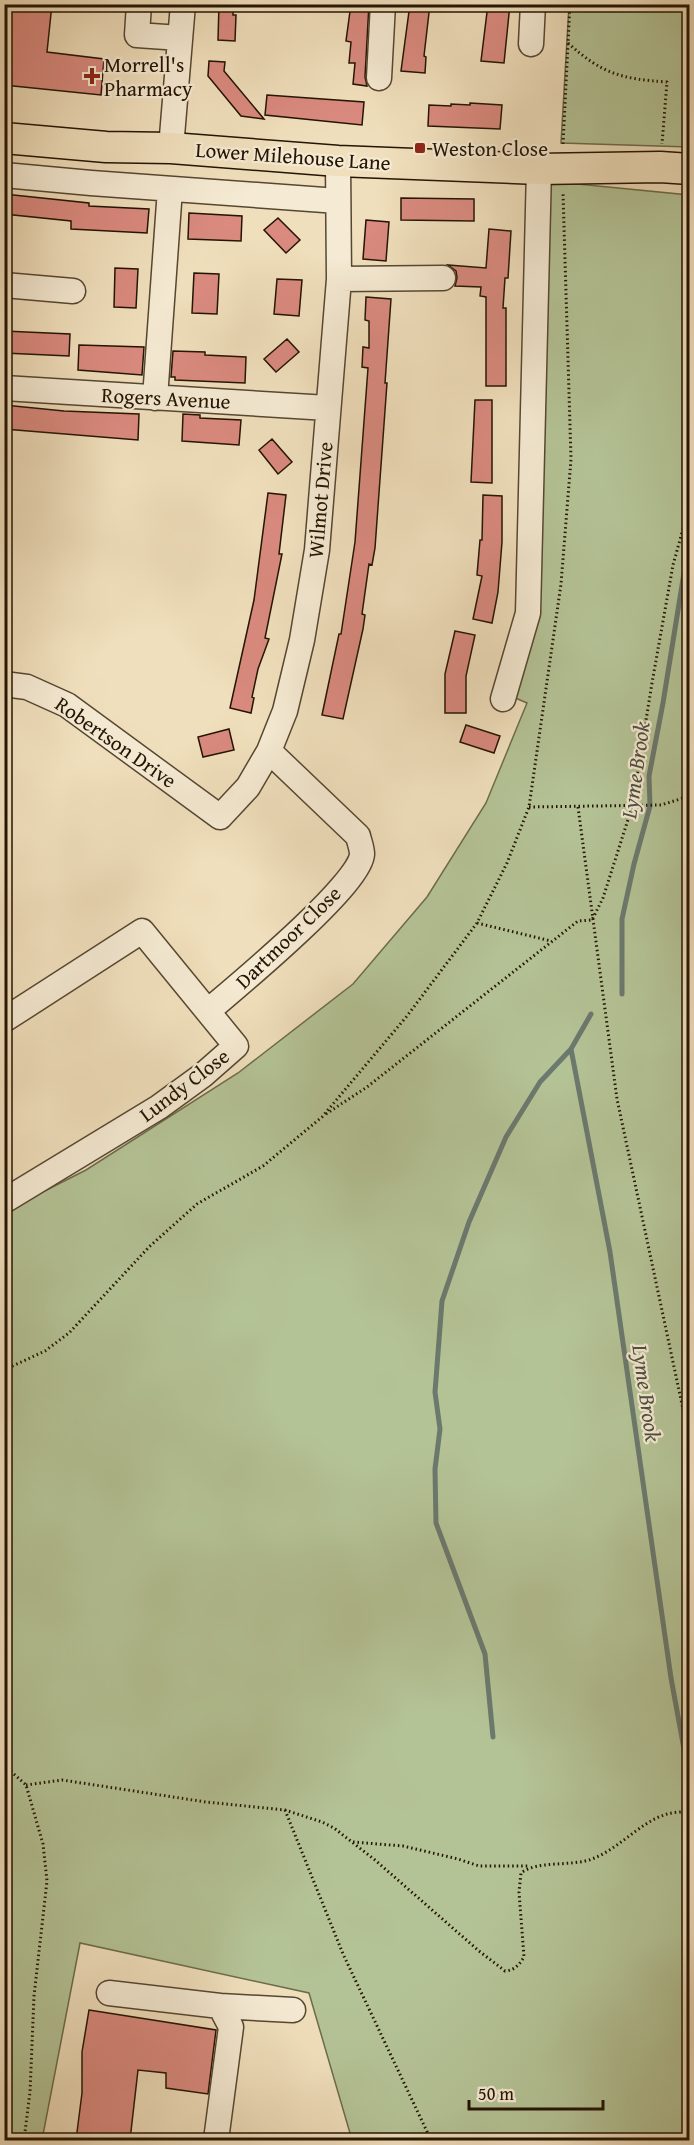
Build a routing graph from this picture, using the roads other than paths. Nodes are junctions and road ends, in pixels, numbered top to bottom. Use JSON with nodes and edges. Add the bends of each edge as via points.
{"nodes":[{"id":1,"x":140,"y":4,"type":"edge"},
{"id":2,"x":183,"y":4,"type":"edge"},
{"id":3,"x":383,"y":4,"type":"edge"},
{"id":4,"x":533,"y":4,"type":"edge"},
{"id":5,"x":180,"y":38,"type":"junction"},
{"id":6,"x":531,"y":44,"type":"dead end"},
{"id":7,"x":379,"y":78,"type":"dead end"},
{"id":8,"x":4,"y":138,"type":"edge"},
{"id":9,"x":171,"y":148,"type":"junction"},
{"id":10,"x":338,"y":161,"type":"junction"},
{"id":11,"x":551,"y":169,"type":"junction"},
{"id":12,"x":690,"y":169,"type":"edge"},
{"id":13,"x":4,"y":175,"type":"edge"},
{"id":14,"x":170,"y":189,"type":"junction"},
{"id":15,"x":338,"y":201,"type":"junction"},
{"id":16,"x":443,"y":278,"type":"dead end"},
{"id":17,"x":339,"y":279,"type":"junction"},
{"id":18,"x":4,"y":285,"type":"edge"},
{"id":19,"x":73,"y":291,"type":"dead end"},
{"id":20,"x":4,"y":388,"type":"edge"},
{"id":21,"x":155,"y":398,"type":"junction"},
{"id":22,"x":328,"y":408,"type":"junction"},
{"id":23,"x":4,"y":684,"type":"edge"},
{"id":24,"x":503,"y":699,"type":"dead end"},
{"id":25,"x":269,"y":752,"type":"junction"},
{"id":26,"x":220,"y":817,"type":"joint"},
{"id":27,"x":208,"y":1011,"type":"junction"},
{"id":28,"x":4,"y":1020,"type":"edge"},
{"id":29,"x":4,"y":1201,"type":"edge"},
{"id":30,"x":109,"y":1993,"type":"dead end"},
{"id":31,"x":220,"y":2006,"type":"junction"},
{"id":32,"x":293,"y":2010,"type":"dead end"},
{"id":33,"x":216,"y":2140,"type":"edge"}],
"edges":[{"from":1,"to":5,"type":"street","via":[[137,35]]},
{"from":2,"to":5,"type":"street"},
{"from":3,"to":7,"type":"street"},
{"from":4,"to":6,"type":"street"},
{"from":5,"to":9,"type":"street"},
{"from":8,"to":9,"type":"main road","name":"Lower Milehouse Lane"},
{"from":9,"to":10,"type":"main road","name":"Lower Milehouse Lane"},
{"from":10,"to":11,"type":"main road","name":"Lower Milehouse Lane"},
{"from":10,"to":15,"type":"street","name":"Wilmot Drive"},
{"from":11,"to":12,"type":"main road","name":"Lower Milehouse Lane"},
{"from":11,"to":24,"type":"street","via":[[528,613]]},
{"from":13,"to":14,"type":"street","name":"Lower Milehouse Lane"},
{"from":14,"to":15,"type":"street","name":"Lower Milehouse Lane"},
{"from":14,"to":21,"type":"street"},
{"from":15,"to":17,"type":"street","name":"Wilmot Drive"},
{"from":16,"to":17,"type":"street"},
{"from":17,"to":22,"type":"street","name":"Wilmot Drive"},
{"from":18,"to":19,"type":"street"},
{"from":20,"to":21,"type":"street","name":"Rogers Avenue"},
{"from":21,"to":22,"type":"street","name":"Rogers Avenue"},
{"from":22,"to":25,"type":"street","name":"Wilmot Drive","via":[[317,550],[306,617],[285,711]]},
{"from":23,"to":26,"type":"street","name":"Robertson Drive","via":[[27,687],[67,705]]},
{"from":25,"to":26,"type":"street","name":"Wilmot Drive","via":[[248,787]]},
{"from":25,"to":27,"type":"street","name":"Dartmoor Close","via":[[358,836],[362,855],[354,873],[310,922]]},
{"from":27,"to":28,"type":"street","name":"Lundy Close","via":[[142,931]]},
{"from":27,"to":29,"type":"street","name":"Lundy Close","via":[[236,1046],[159,1107]]},
{"from":30,"to":31,"type":"street"},
{"from":31,"to":32,"type":"street"},
{"from":31,"to":33,"type":"street","via":[[231,2027]]}]}
